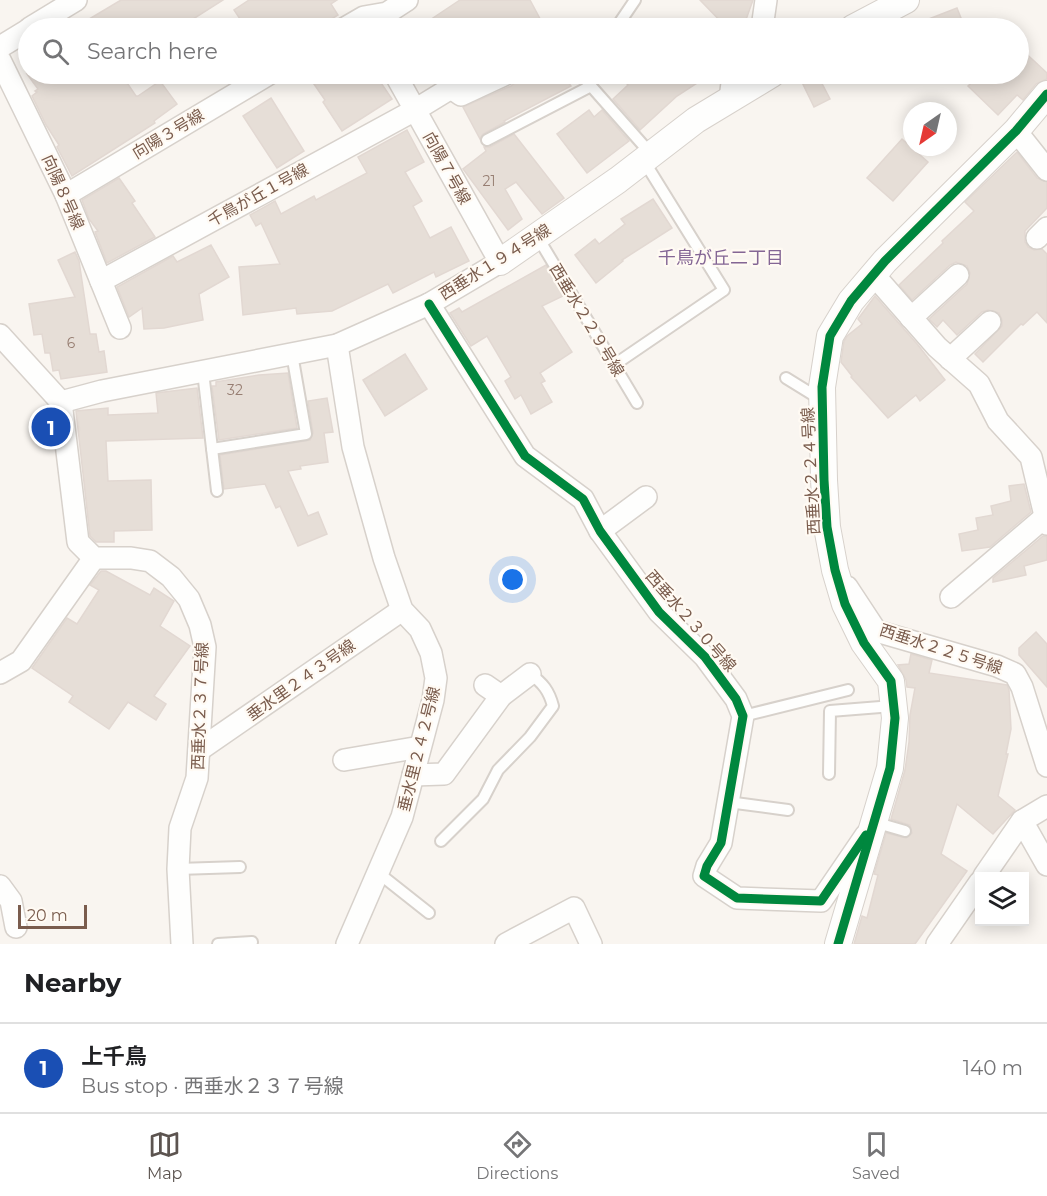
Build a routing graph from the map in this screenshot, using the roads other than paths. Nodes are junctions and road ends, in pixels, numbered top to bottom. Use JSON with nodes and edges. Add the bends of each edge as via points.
{"nodes":[{"id":1,"x":76,"y":0,"type":"edge"},
{"id":2,"x":407,"y":0,"type":"edge"},
{"id":3,"x":635,"y":0,"type":"edge"},
{"id":4,"x":766,"y":0,"type":"edge"},
{"id":5,"x":906,"y":0,"type":"edge"},
{"id":6,"x":362,"y":15,"type":"edge"},
{"id":7,"x":47,"y":18,"type":"edge"},
{"id":8,"x":623,"y":18,"type":"edge"},
{"id":9,"x":763,"y":18,"type":"edge"},
{"id":10,"x":872,"y":18,"type":"edge"},
{"id":11,"x":18,"y":36,"type":"edge"},
{"id":12,"x":0,"y":47,"type":"edge"},
{"id":13,"x":0,"y":60,"type":"edge"},
{"id":14,"x":252,"y":84,"type":"edge"},
{"id":15,"x":401,"y":84,"type":"edge"},
{"id":16,"x":485,"y":84,"type":"edge"},
{"id":17,"x":579,"y":84,"type":"edge"},
{"id":18,"x":591,"y":84,"type":"edge"},
{"id":19,"x":732,"y":84,"type":"edge"},
{"id":20,"x":755,"y":84,"type":"edge"},
{"id":21,"x":1047,"y":94,"type":"edge"},
{"id":22,"x":730,"y":99,"type":"junction"},
{"id":23,"x":415,"y":110,"type":"junction"},
{"id":24,"x":1016,"y":131,"type":"junction"},
{"id":25,"x":487,"y":140,"type":"dead end"},
{"id":26,"x":647,"y":157,"type":"junction"},
{"id":27,"x":1047,"y":170,"type":"edge"},
{"id":28,"x":66,"y":195,"type":"junction"},
{"id":29,"x":537,"y":236,"type":"junction"},
{"id":30,"x":500,"y":262,"type":"junction"},
{"id":31,"x":873,"y":274,"type":"junction"},
{"id":32,"x":958,"y":274,"type":"dead end"},
{"id":33,"x":101,"y":280,"type":"junction"},
{"id":34,"x":429,"y":304,"type":"junction"},
{"id":35,"x":911,"y":318,"type":"junction"},
{"id":36,"x":990,"y":322,"type":"dead end"},
{"id":37,"x":120,"y":328,"type":"dead end"},
{"id":38,"x":0,"y":335,"type":"edge"},
{"id":39,"x":337,"y":345,"type":"junction"},
{"id":40,"x":291,"y":354,"type":"junction"},
{"id":41,"x":950,"y":359,"type":"junction"},
{"id":42,"x":614,"y":365,"type":"junction"},
{"id":43,"x":203,"y":372,"type":"junction"},
{"id":44,"x":786,"y":378,"type":"dead end"},
{"id":45,"x":823,"y":401,"type":"junction"},
{"id":46,"x":61,"y":402,"type":"junction"},
{"id":47,"x":637,"y":403,"type":"dead end"},
{"id":48,"x":212,"y":449,"type":"junction"},
{"id":49,"x":1039,"y":459,"type":"edge"},
{"id":50,"x":218,"y":491,"type":"dead end"},
{"id":51,"x":646,"y":497,"type":"dead end"},
{"id":52,"x":1046,"y":520,"type":"edge"},
{"id":53,"x":600,"y":531,"type":"junction"},
{"id":54,"x":94,"y":558,"type":"junction"},
{"id":55,"x":835,"y":570,"type":"junction"},
{"id":56,"x":951,"y":597,"type":"dead end"},
{"id":57,"x":402,"y":610,"type":"junction"},
{"id":58,"x":0,"y":673,"type":"edge"},
{"id":59,"x":530,"y":674,"type":"joint"},
{"id":60,"x":848,"y":690,"type":"dead end"},
{"id":61,"x":894,"y":706,"type":"junction"},
{"id":62,"x":743,"y":716,"type":"junction"},
{"id":63,"x":420,"y":747,"type":"junction"},
{"id":64,"x":199,"y":750,"type":"junction"},
{"id":65,"x":344,"y":760,"type":"dead end"},
{"id":66,"x":1047,"y":766,"type":"edge"},
{"id":67,"x":829,"y":774,"type":"dead end"},
{"id":68,"x":413,"y":775,"type":"junction"},
{"id":69,"x":728,"y":802,"type":"junction"},
{"id":70,"x":1047,"y":806,"type":"edge"},
{"id":71,"x":788,"y":810,"type":"dead end"},
{"id":72,"x":1022,"y":820,"type":"junction"},
{"id":73,"x":874,"y":822,"type":"junction"},
{"id":74,"x":905,"y":831,"type":"dead end"},
{"id":75,"x":441,"y":841,"type":"dead end"},
{"id":76,"x":1047,"y":865,"type":"edge"},
{"id":77,"x":240,"y":867,"type":"dead end"},
{"id":78,"x":178,"y":869,"type":"junction"},
{"id":79,"x":987,"y":872,"type":"edge"},
{"id":80,"x":381,"y":877,"type":"junction"},
{"id":81,"x":0,"y":886,"type":"edge"},
{"id":82,"x":975,"y":889,"type":"edge"},
{"id":83,"x":429,"y":913,"type":"dead end"},
{"id":84,"x":16,"y":927,"type":"dead end"},
{"id":85,"x":252,"y":942,"type":"dead end"},
{"id":86,"x":182,"y":944,"type":"edge"},
{"id":87,"x":219,"y":944,"type":"edge"},
{"id":88,"x":347,"y":944,"type":"edge"},
{"id":89,"x":506,"y":944,"type":"edge"},
{"id":90,"x":591,"y":944,"type":"edge"},
{"id":91,"x":838,"y":944,"type":"edge"},
{"id":92,"x":937,"y":944,"type":"edge"}],
"edges":[{"from":1,"to":7,"type":"street"},
{"from":2,"to":6,"type":"street","via":[[387,13]]},
{"from":3,"to":8,"type":"lane"},
{"from":4,"to":9,"type":"street"},
{"from":5,"to":10,"type":"street"},
{"from":11,"to":12,"type":"street"},
{"from":13,"to":28,"type":"street","name":"向陽８号線"},
{"from":14,"to":28,"type":"street","name":"向陽３号線"},
{"from":15,"to":23,"type":"street","name":"向陽７号線"},
{"from":16,"to":23,"type":"street","name":"千鳥が丘１号線","via":[[461,95],[451,88]]},
{"from":17,"to":25,"type":"lane"},
{"from":18,"to":26,"type":"lane"},
{"from":19,"to":22,"type":"street"},
{"from":20,"to":22,"type":"street","name":"西垂水１９４号線"},
{"from":21,"to":24,"type":"street","name":"西垂水２２４号線"},
{"from":22,"to":26,"type":"street","name":"西垂水１９４号線"},
{"from":23,"to":30,"type":"street","name":"向陽７号線"},
{"from":23,"to":33,"type":"street","name":"千鳥が丘１号線"},
{"from":24,"to":27,"type":"street"},
{"from":24,"to":31,"type":"street","name":"西垂水２２４号線"},
{"from":26,"to":29,"type":"street","name":"西垂水１９４号線"},
{"from":26,"to":42,"type":"lane","via":[[724,290]]},
{"from":28,"to":33,"type":"street","name":"向陽８号線"},
{"from":29,"to":30,"type":"street","name":"西垂水１９４号線"},
{"from":29,"to":42,"type":"lane","name":"西垂水２２９号線"},
{"from":30,"to":34,"type":"street","name":"西垂水１９４号線"},
{"from":31,"to":35,"type":"street"},
{"from":31,"to":45,"type":"street","name":"西垂水２２４号線","via":[[830,336]]},
{"from":32,"to":35,"type":"street"},
{"from":33,"to":37,"type":"street","name":"向陽８号線"},
{"from":34,"to":39,"type":"street","name":"西垂水１９４号線"},
{"from":34,"to":53,"type":"street","name":"西垂水２３０号線","via":[[525,456],[583,499]]},
{"from":35,"to":41,"type":"street"},
{"from":36,"to":41,"type":"street"},
{"from":38,"to":46,"type":"street"},
{"from":39,"to":40,"type":"street","name":"西垂水１９４号線"},
{"from":39,"to":57,"type":"street","name":"垂水里２４２号線","via":[[353,447]]},
{"from":40,"to":43,"type":"street","name":"西垂水１９４号線"},
{"from":40,"to":48,"type":"lane","via":[[306,435]]},
{"from":41,"to":49,"type":"street","via":[[980,384],[998,421]]},
{"from":42,"to":47,"type":"lane","name":"西垂水２２９号線"},
{"from":43,"to":46,"type":"street","name":"西垂水１９４号線"},
{"from":43,"to":48,"type":"lane"},
{"from":44,"to":45,"type":"lane"},
{"from":45,"to":55,"type":"street","name":"西垂水２２４号線","via":[[827,528]]},
{"from":46,"to":54,"type":"street","via":[[78,542]]},
{"from":48,"to":50,"type":"lane"},
{"from":49,"to":52,"type":"street"},
{"from":51,"to":53,"type":"street"},
{"from":52,"to":56,"type":"street"},
{"from":53,"to":62,"type":"street","name":"西垂水２３０号線","via":[[659,612],[705,657],[736,699]]},
{"from":54,"to":58,"type":"street","via":[[21,661]]},
{"from":54,"to":64,"type":"street","name":"西垂水２３７号線","via":[[150,561],[171,577],[189,599],[205,647]]},
{"from":55,"to":61,"type":"street","name":"西垂水２２４号線","via":[[864,643],[891,681]]},
{"from":55,"to":66,"type":"street","name":"西垂水２２５号線","via":[[876,631],[1016,674]]},
{"from":57,"to":63,"type":"street","name":"垂水里２４２号線","via":[[420,629],[431,653],[436,678]]},
{"from":57,"to":64,"type":"street","name":"垂水里２４３号線"},
{"from":59,"to":68,"type":"street","via":[[493,691],[444,774]]},
{"from":59,"to":75,"type":"lane","via":[[550,693],[553,706],[498,770],[483,799]]},
{"from":60,"to":62,"type":"lane"},
{"from":61,"to":67,"type":"lane","via":[[830,711]]},
{"from":61,"to":73,"type":"street","name":"西垂水２２４号線","via":[[891,768]]},
{"from":62,"to":69,"type":"street"},
{"from":63,"to":65,"type":"street"},
{"from":63,"to":68,"type":"street","name":"垂水里２４２号線"},
{"from":64,"to":78,"type":"street","name":"西垂水２３７号線","via":[[198,778],[180,828]]},
{"from":68,"to":80,"type":"street","name":"垂水里２４２号線"},
{"from":69,"to":71,"type":"lane"},
{"from":69,"to":73,"type":"street","via":[[721,843],[704,876],[737,898],[821,902]]},
{"from":70,"to":72,"type":"street"},
{"from":72,"to":76,"type":"street"},
{"from":72,"to":79,"type":"street"},
{"from":73,"to":74,"type":"lane"},
{"from":73,"to":91,"type":"street","name":"西垂水２２４号線"},
{"from":77,"to":78,"type":"lane"},
{"from":78,"to":86,"type":"street","name":"西垂水２３７号線"},
{"from":80,"to":83,"type":"lane"},
{"from":80,"to":88,"type":"street","name":"垂水里２４２号線"},
{"from":81,"to":84,"type":"street","via":[[11,901]]},
{"from":82,"to":92,"type":"street"},
{"from":85,"to":87,"type":"lane"},
{"from":89,"to":90,"type":"street","via":[[574,908]]}]}
